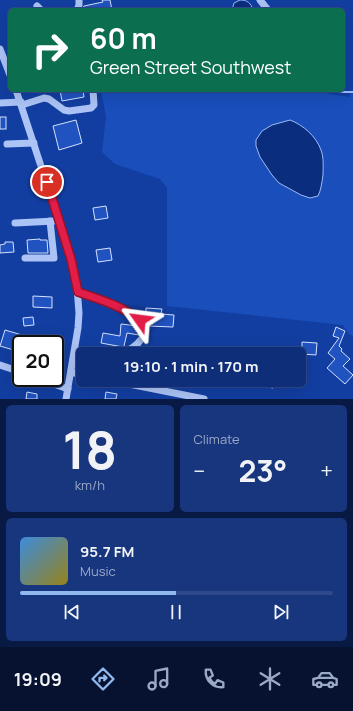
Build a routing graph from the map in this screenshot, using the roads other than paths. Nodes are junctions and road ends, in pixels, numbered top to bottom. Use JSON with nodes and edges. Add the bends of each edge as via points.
{"nodes":[{"id":1,"x":260,"y":0,"type":"edge"},
{"id":2,"x":266,"y":8,"type":"edge"},
{"id":3,"x":0,"y":49,"type":"edge"},
{"id":4,"x":8,"y":70,"type":"edge"},
{"id":5,"x":17,"y":92,"type":"edge"},
{"id":6,"x":93,"y":92,"type":"edge"},
{"id":7,"x":0,"y":103,"type":"edge"},
{"id":8,"x":21,"y":104,"type":"junction"},
{"id":9,"x":34,"y":143,"type":"junction"},
{"id":10,"x":7,"y":144,"type":"dead end"},
{"id":11,"x":50,"y":221,"type":"junction"},
{"id":12,"x":59,"y":221,"type":"junction"},
{"id":13,"x":15,"y":223,"type":"dead end"},
{"id":14,"x":25,"y":258,"type":"dead end"},
{"id":15,"x":78,"y":292,"type":"junction"},
{"id":16,"x":132,"y":347,"type":"edge"},
{"id":17,"x":75,"y":349,"type":"joint"},
{"id":18,"x":0,"y":365,"type":"edge"},
{"id":19,"x":12,"y":369,"type":"edge"},
{"id":20,"x":71,"y":372,"type":"junction"},
{"id":21,"x":76,"y":373,"type":"edge"},
{"id":22,"x":62,"y":387,"type":"edge"},
{"id":23,"x":144,"y":387,"type":"edge"},
{"id":24,"x":68,"y":389,"type":"junction"},
{"id":25,"x":66,"y":399,"type":"edge"},
{"id":26,"x":204,"y":399,"type":"edge"}],
"edges":[{"from":1,"to":2,"type":"street"},
{"from":3,"to":4,"type":"street"},
{"from":5,"to":8,"type":"street"},
{"from":6,"to":8,"type":"street","via":[[94,105],[91,108],[64,110],[49,98]]},
{"from":7,"to":8,"type":"street"},
{"from":8,"to":9,"type":"street"},
{"from":9,"to":10,"type":"street"},
{"from":9,"to":12,"type":"street"},
{"from":11,"to":12,"type":"street"},
{"from":11,"to":13,"type":"street"},
{"from":11,"to":14,"type":"street","via":[[54,258]]},
{"from":12,"to":15,"type":"street"},
{"from":15,"to":16,"type":"street","via":[[130,312],[140,320],[145,335]]},
{"from":15,"to":17,"type":"street","via":[[79,313]]},
{"from":17,"to":20,"type":"street"},
{"from":18,"to":19,"type":"street"},
{"from":20,"to":21,"type":"street"},
{"from":20,"to":24,"type":"street"},
{"from":22,"to":24,"type":"street"},
{"from":23,"to":26,"type":"street"},
{"from":24,"to":25,"type":"street"}]}
